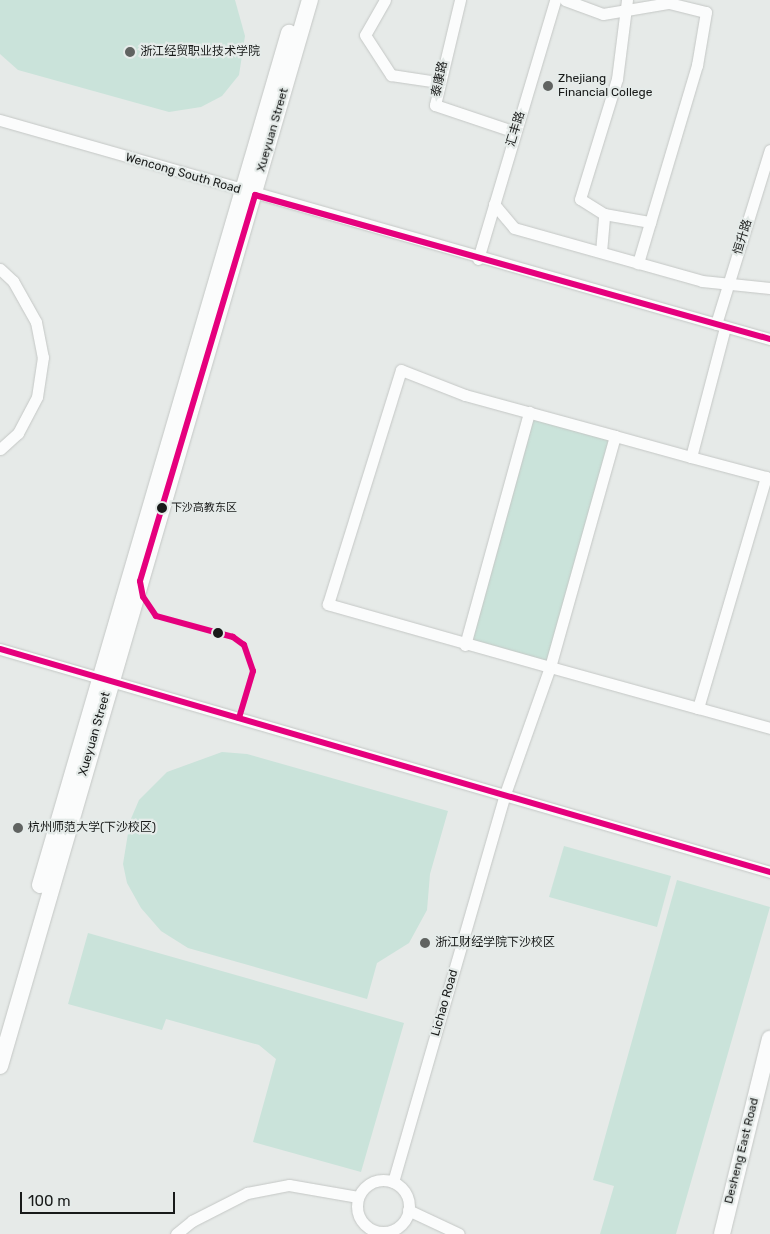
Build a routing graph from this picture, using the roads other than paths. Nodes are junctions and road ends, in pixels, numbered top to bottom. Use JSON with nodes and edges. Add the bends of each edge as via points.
{"nodes":[{"id":1,"x":299,"y":0,"type":"edge"},
{"id":2,"x":310,"y":0,"type":"edge"},
{"id":3,"x":385,"y":0,"type":"edge"},
{"id":4,"x":460,"y":0,"type":"edge"},
{"id":5,"x":556,"y":0,"type":"edge"},
{"id":6,"x":564,"y":0,"type":"edge"},
{"id":7,"x":627,"y":0,"type":"edge"},
{"id":8,"x":438,"y":82,"type":"junction"},
{"id":9,"x":0,"y":120,"type":"edge"},
{"id":10,"x":515,"y":132,"type":"junction"},
{"id":11,"x":770,"y":150,"type":"edge"},
{"id":12,"x":248,"y":193,"type":"junction"},
{"id":13,"x":494,"y":204,"type":"junction"},
{"id":14,"x":604,"y":214,"type":"junction"},
{"id":15,"x":650,"y":222,"type":"junction"},
{"id":16,"x":601,"y":252,"type":"junction"},
{"id":17,"x":478,"y":259,"type":"junction"},
{"id":18,"x":638,"y":263,"type":"junction"},
{"id":19,"x":0,"y":269,"type":"edge"},
{"id":20,"x":730,"y":280,"type":"junction"},
{"id":21,"x":770,"y":288,"type":"edge"},
{"id":22,"x":721,"y":326,"type":"junction"},
{"id":23,"x":770,"y":339,"type":"edge"},
{"id":24,"x":529,"y":412,"type":"junction"},
{"id":25,"x":615,"y":436,"type":"junction"},
{"id":26,"x":0,"y":449,"type":"edge"},
{"id":27,"x":691,"y":457,"type":"junction"},
{"id":28,"x":768,"y":478,"type":"edge"},
{"id":29,"x":465,"y":645,"type":"junction"},
{"id":30,"x":0,"y":649,"type":"edge"},
{"id":31,"x":550,"y":667,"type":"junction"},
{"id":32,"x":104,"y":680,"type":"junction"},
{"id":33,"x":698,"y":708,"type":"junction"},
{"id":34,"x":770,"y":728,"type":"edge"},
{"id":35,"x":505,"y":794,"type":"junction"},
{"id":36,"x":770,"y":872,"type":"edge"},
{"id":37,"x":0,"y":1029,"type":"edge"},
{"id":38,"x":770,"y":1039,"type":"edge"},
{"id":39,"x":0,"y":1066,"type":"edge"},
{"id":40,"x":393,"y":1182,"type":"junction"},
{"id":41,"x":358,"y":1197,"type":"junction"},
{"id":42,"x":408,"y":1210,"type":"junction"},
{"id":43,"x":376,"y":1233,"type":"edge"},
{"id":44,"x":176,"y":1234,"type":"edge"},
{"id":45,"x":459,"y":1234,"type":"edge"},
{"id":46,"x":722,"y":1234,"type":"edge"}],
"edges":[{"from":1,"to":12,"type":"main road"},
{"from":2,"to":12,"type":"main road","name":"Xueyuan Street"},
{"from":3,"to":8,"type":"street","via":[[365,35],[391,75]]},
{"from":4,"to":8,"type":"street","name":"泰康路"},
{"from":5,"to":10,"type":"street","name":"汇丰路"},
{"from":6,"to":15,"type":"street","via":[[603,14],[669,3],[706,12],[697,65]]},
{"from":7,"to":14,"type":"street","via":[[617,79],[580,199]]},
{"from":8,"to":10,"type":"street","name":"泰康路","via":[[434,105]]},
{"from":9,"to":12,"type":"street","name":"Wencong South Road"},
{"from":10,"to":13,"type":"street","name":"汇丰路"},
{"from":11,"to":20,"type":"street","name":"恒升路"},
{"from":12,"to":17,"type":"street","name":"Wencong South Road"},
{"from":12,"to":32,"type":"main road","name":"Xueyuan Street"},
{"from":13,"to":16,"type":"street","via":[[514,228]]},
{"from":13,"to":17,"type":"street","name":"汇丰路"},
{"from":14,"to":15,"type":"street"},
{"from":14,"to":16,"type":"street"},
{"from":15,"to":18,"type":"street"},
{"from":16,"to":18,"type":"street"},
{"from":17,"to":22,"type":"street","name":"Wencong South Road"},
{"from":18,"to":20,"type":"street","via":[[702,281]]},
{"from":19,"to":26,"type":"street","via":[[13,280],[36,322],[43,357],[37,397],[18,433]]},
{"from":20,"to":21,"type":"street"},
{"from":20,"to":22,"type":"street","name":"恒升路"},
{"from":22,"to":23,"type":"street","name":"Wencong South Road"},
{"from":22,"to":27,"type":"street","name":"恒升路"},
{"from":24,"to":25,"type":"street"},
{"from":24,"to":29,"type":"street"},
{"from":24,"to":29,"type":"street","via":[[401,370],[328,604]]},
{"from":25,"to":27,"type":"street"},
{"from":25,"to":31,"type":"street","name":"Lichao Road"},
{"from":27,"to":28,"type":"street"},
{"from":28,"to":33,"type":"street"},
{"from":29,"to":31,"type":"street"},
{"from":30,"to":32,"type":"street"},
{"from":31,"to":33,"type":"street"},
{"from":31,"to":35,"type":"street","name":"Lichao Road"},
{"from":32,"to":35,"type":"street"},
{"from":32,"to":37,"type":"main road"},
{"from":32,"to":39,"type":"main road","name":"Xueyuan Street"},
{"from":33,"to":34,"type":"street"},
{"from":35,"to":36,"type":"street"},
{"from":35,"to":40,"type":"street","name":"Lichao Road"},
{"from":38,"to":46,"type":"main road","name":"Desheng East Road"},
{"from":40,"to":41,"type":"street","via":[[369,1184]]},
{"from":40,"to":42,"type":"street","via":[[405,1194]]},
{"from":41,"to":43,"type":"street","via":[[358,1214]]},
{"from":41,"to":44,"type":"street","via":[[289,1185],[247,1193],[192,1220]]},
{"from":42,"to":43,"type":"street","via":[[400,1226]]},
{"from":42,"to":45,"type":"street"}]}
